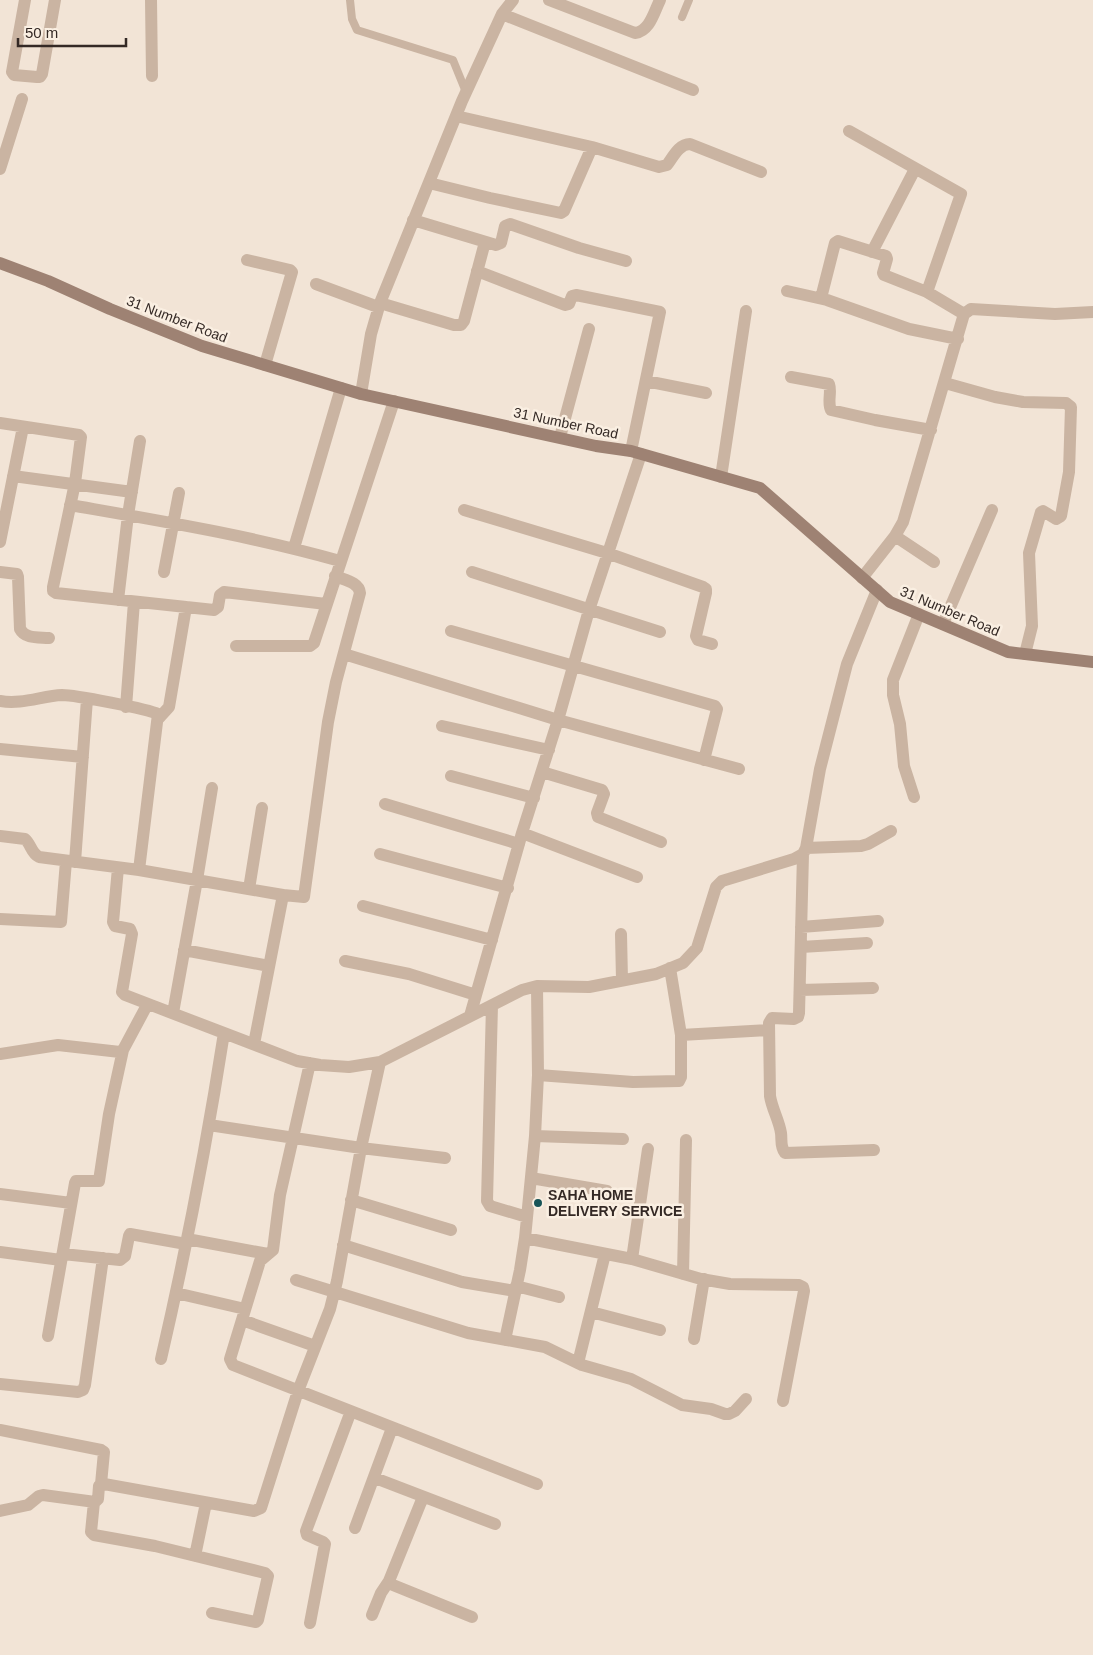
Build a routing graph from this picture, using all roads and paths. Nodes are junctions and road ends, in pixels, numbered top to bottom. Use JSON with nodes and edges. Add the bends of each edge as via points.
{"nodes":[{"id":1,"x":26,"y":0,"type":"edge"},
{"id":2,"x":55,"y":0,"type":"edge"},
{"id":3,"x":151,"y":0,"type":"edge"},
{"id":4,"x":350,"y":0,"type":"edge"},
{"id":5,"x":512,"y":0,"type":"edge"},
{"id":6,"x":549,"y":0,"type":"edge"},
{"id":7,"x":660,"y":0,"type":"edge"},
{"id":8,"x":689,"y":0,"type":"edge"},
{"id":9,"x":502,"y":14,"type":"junction"},
{"id":10,"x":682,"y":17,"type":"dead end"},
{"id":11,"x":152,"y":76,"type":"dead end"},
{"id":12,"x":693,"y":90,"type":"dead end"},
{"id":13,"x":466,"y":92,"type":"junction"},
{"id":14,"x":22,"y":99,"type":"dead end"},
{"id":15,"x":456,"y":116,"type":"junction"},
{"id":16,"x":849,"y":131,"type":"dead end"},
{"id":17,"x":592,"y":147,"type":"junction"},
{"id":18,"x":0,"y":169,"type":"edge"},
{"id":19,"x":915,"y":169,"type":"junction"},
{"id":20,"x":761,"y":172,"type":"dead end"},
{"id":21,"x":428,"y":183,"type":"junction"},
{"id":22,"x":414,"y":220,"type":"junction"},
{"id":23,"x":485,"y":242,"type":"junction"},
{"id":24,"x":872,"y":252,"type":"junction"},
{"id":25,"x":247,"y":260,"type":"dead end"},
{"id":26,"x":626,"y":261,"type":"dead end"},
{"id":27,"x":0,"y":263,"type":"edge"},
{"id":28,"x":477,"y":272,"type":"junction"},
{"id":29,"x":316,"y":284,"type":"dead end"},
{"id":30,"x":787,"y":291,"type":"dead end"},
{"id":31,"x":927,"y":292,"type":"junction"},
{"id":32,"x":821,"y":298,"type":"junction"},
{"id":33,"x":379,"y":305,"type":"junction"},
{"id":34,"x":746,"y":311,"type":"dead end"},
{"id":35,"x":1093,"y":312,"type":"edge"},
{"id":36,"x":964,"y":314,"type":"junction"},
{"id":37,"x":589,"y":329,"type":"dead end"},
{"id":38,"x":958,"y":339,"type":"junction"},
{"id":39,"x":264,"y":365,"type":"junction"},
{"id":40,"x":791,"y":377,"type":"dead end"},
{"id":41,"x":646,"y":381,"type":"junction"},
{"id":42,"x":945,"y":382,"type":"junction"},
{"id":43,"x":341,"y":388,"type":"junction"},
{"id":44,"x":706,"y":393,"type":"dead end"},
{"id":45,"x":361,"y":394,"type":"junction"},
{"id":46,"x":394,"y":401,"type":"junction"},
{"id":47,"x":0,"y":423,"type":"edge"},
{"id":48,"x":23,"y":427,"type":"junction"},
{"id":49,"x":931,"y":430,"type":"junction"},
{"id":50,"x":560,"y":437,"type":"junction"},
{"id":51,"x":140,"y":440,"type":"dead end"},
{"id":52,"x":636,"y":453,"type":"junction"},
{"id":53,"x":13,"y":476,"type":"junction"},
{"id":54,"x":721,"y":477,"type":"junction"},
{"id":55,"x":75,"y":483,"type":"junction"},
{"id":56,"x":132,"y":492,"type":"junction"},
{"id":57,"x":179,"y":493,"type":"dead end"},
{"id":58,"x":70,"y":505,"type":"junction"},
{"id":59,"x":464,"y":510,"type":"dead end"},
{"id":60,"x":992,"y":510,"type":"dead end"},
{"id":61,"x":128,"y":515,"type":"junction"},
{"id":62,"x":173,"y":524,"type":"junction"},
{"id":63,"x":895,"y":536,"type":"junction"},
{"id":64,"x":0,"y":542,"type":"edge"},
{"id":65,"x":294,"y":548,"type":"junction"},
{"id":66,"x":607,"y":554,"type":"junction"},
{"id":67,"x":340,"y":561,"type":"junction"},
{"id":68,"x":934,"y":562,"type":"dead end"},
{"id":69,"x":0,"y":572,"type":"edge"},
{"id":70,"x":164,"y":572,"type":"dead end"},
{"id":71,"x":472,"y":572,"type":"dead end"},
{"id":72,"x":335,"y":576,"type":"junction"},
{"id":73,"x":862,"y":578,"type":"junction"},
{"id":74,"x":877,"y":590,"type":"junction"},
{"id":75,"x":118,"y":600,"type":"junction"},
{"id":76,"x":134,"y":602,"type":"junction"},
{"id":77,"x":326,"y":604,"type":"junction"},
{"id":78,"x":186,"y":607,"type":"junction"},
{"id":79,"x":589,"y":610,"type":"junction"},
{"id":80,"x":919,"y":614,"type":"junction"},
{"id":81,"x":943,"y":624,"type":"junction"},
{"id":82,"x":451,"y":631,"type":"dead end"},
{"id":83,"x":660,"y":632,"type":"dead end"},
{"id":84,"x":50,"y":638,"type":"dead end"},
{"id":85,"x":712,"y":644,"type":"dead end"},
{"id":86,"x":236,"y":646,"type":"dead end"},
{"id":87,"x":344,"y":654,"type":"junction"},
{"id":88,"x":1025,"y":654,"type":"junction"},
{"id":89,"x":1093,"y":662,"type":"edge"},
{"id":90,"x":573,"y":666,"type":"junction"},
{"id":91,"x":87,"y":699,"type":"junction"},
{"id":92,"x":0,"y":701,"type":"edge"},
{"id":93,"x":126,"y":707,"type":"junction"},
{"id":94,"x":159,"y":718,"type":"junction"},
{"id":95,"x":558,"y":720,"type":"junction"},
{"id":96,"x":442,"y":726,"type":"dead end"},
{"id":97,"x":0,"y":749,"type":"edge"},
{"id":98,"x":549,"y":750,"type":"junction"},
{"id":99,"x":83,"y":756,"type":"junction"},
{"id":100,"x":704,"y":760,"type":"junction"},
{"id":101,"x":739,"y":769,"type":"dead end"},
{"id":102,"x":542,"y":772,"type":"junction"},
{"id":103,"x":451,"y":776,"type":"dead end"},
{"id":104,"x":212,"y":788,"type":"dead end"},
{"id":105,"x":914,"y":797,"type":"dead end"},
{"id":106,"x":534,"y":798,"type":"junction"},
{"id":107,"x":385,"y":804,"type":"dead end"},
{"id":108,"x":262,"y":808,"type":"dead end"},
{"id":109,"x":891,"y":830,"type":"dead end"},
{"id":110,"x":0,"y":836,"type":"edge"},
{"id":111,"x":521,"y":839,"type":"junction"},
{"id":112,"x":661,"y":842,"type":"dead end"},
{"id":113,"x":804,"y":851,"type":"junction"},
{"id":114,"x":380,"y":854,"type":"dead end"},
{"id":115,"x":71,"y":861,"type":"junction"},
{"id":116,"x":118,"y":868,"type":"junction"},
{"id":117,"x":139,"y":870,"type":"junction"},
{"id":118,"x":637,"y":877,"type":"dead end"},
{"id":119,"x":198,"y":880,"type":"junction"},
{"id":120,"x":508,"y":888,"type":"junction"},
{"id":121,"x":250,"y":889,"type":"junction"},
{"id":122,"x":283,"y":895,"type":"junction"},
{"id":123,"x":363,"y":906,"type":"dead end"},
{"id":124,"x":0,"y":919,"type":"edge"},
{"id":125,"x":878,"y":921,"type":"dead end"},
{"id":126,"x":802,"y":926,"type":"junction"},
{"id":127,"x":621,"y":934,"type":"dead end"},
{"id":128,"x":492,"y":940,"type":"junction"},
{"id":129,"x":867,"y":943,"type":"dead end"},
{"id":130,"x":801,"y":947,"type":"junction"},
{"id":131,"x":184,"y":950,"type":"junction"},
{"id":132,"x":345,"y":961,"type":"dead end"},
{"id":133,"x":269,"y":966,"type":"junction"},
{"id":134,"x":670,"y":968,"type":"junction"},
{"id":135,"x":622,"y":980,"type":"junction"},
{"id":136,"x":537,"y":986,"type":"junction"},
{"id":137,"x":873,"y":988,"type":"dead end"},
{"id":138,"x":800,"y":990,"type":"junction"},
{"id":139,"x":476,"y":994,"type":"junction"},
{"id":140,"x":151,"y":1005,"type":"junction"},
{"id":141,"x":492,"y":1005,"type":"junction"},
{"id":142,"x":173,"y":1013,"type":"junction"},
{"id":143,"x":470,"y":1016,"type":"junction"},
{"id":144,"x":769,"y":1030,"type":"junction"},
{"id":145,"x":224,"y":1033,"type":"junction"},
{"id":146,"x":681,"y":1034,"type":"junction"},
{"id":147,"x":254,"y":1044,"type":"junction"},
{"id":148,"x":124,"y":1050,"type":"junction"},
{"id":149,"x":0,"y":1054,"type":"edge"},
{"id":150,"x":380,"y":1062,"type":"junction"},
{"id":151,"x":310,"y":1063,"type":"junction"},
{"id":152,"x":538,"y":1076,"type":"junction"},
{"id":153,"x":209,"y":1125,"type":"junction"},
{"id":154,"x":535,"y":1136,"type":"junction"},
{"id":155,"x":292,"y":1138,"type":"junction"},
{"id":156,"x":623,"y":1139,"type":"dead end"},
{"id":157,"x":686,"y":1140,"type":"dead end"},
{"id":158,"x":361,"y":1148,"type":"junction"},
{"id":159,"x":648,"y":1149,"type":"dead end"},
{"id":160,"x":874,"y":1150,"type":"dead end"},
{"id":161,"x":445,"y":1158,"type":"dead end"},
{"id":162,"x":531,"y":1178,"type":"junction"},
{"id":163,"x":607,"y":1192,"type":"dead end"},
{"id":164,"x":0,"y":1194,"type":"edge"},
{"id":165,"x":351,"y":1200,"type":"junction"},
{"id":166,"x":71,"y":1203,"type":"junction"},
{"id":167,"x":527,"y":1216,"type":"junction"},
{"id":168,"x":451,"y":1230,"type":"dead end"},
{"id":169,"x":525,"y":1238,"type":"junction"},
{"id":170,"x":187,"y":1241,"type":"junction"},
{"id":171,"x":343,"y":1245,"type":"junction"},
{"id":172,"x":0,"y":1252,"type":"edge"},
{"id":173,"x":268,"y":1254,"type":"junction"},
{"id":174,"x":605,"y":1254,"type":"junction"},
{"id":175,"x":62,"y":1257,"type":"junction"},
{"id":176,"x":103,"y":1258,"type":"junction"},
{"id":177,"x":632,"y":1259,"type":"junction"},
{"id":178,"x":683,"y":1274,"type":"junction"},
{"id":179,"x":296,"y":1280,"type":"dead end"},
{"id":180,"x":704,"y":1280,"type":"junction"},
{"id":181,"x":516,"y":1288,"type":"junction"},
{"id":182,"x":334,"y":1292,"type":"junction"},
{"id":183,"x":176,"y":1293,"type":"junction"},
{"id":184,"x":559,"y":1296,"type":"dead end"},
{"id":185,"x":590,"y":1312,"type":"junction"},
{"id":186,"x":244,"y":1315,"type":"junction"},
{"id":187,"x":660,"y":1330,"type":"dead end"},
{"id":188,"x":48,"y":1336,"type":"dead end"},
{"id":189,"x":694,"y":1339,"type":"dead end"},
{"id":190,"x":505,"y":1340,"type":"junction"},
{"id":191,"x":315,"y":1346,"type":"junction"},
{"id":192,"x":161,"y":1359,"type":"dead end"},
{"id":193,"x":578,"y":1362,"type":"junction"},
{"id":194,"x":0,"y":1384,"type":"edge"},
{"id":195,"x":298,"y":1390,"type":"junction"},
{"id":196,"x":746,"y":1399,"type":"dead end"},
{"id":197,"x":783,"y":1401,"type":"dead end"},
{"id":198,"x":351,"y":1411,"type":"junction"},
{"id":199,"x":392,"y":1428,"type":"junction"},
{"id":200,"x":0,"y":1430,"type":"edge"},
{"id":201,"x":375,"y":1478,"type":"junction"},
{"id":202,"x":101,"y":1484,"type":"junction"},
{"id":203,"x":537,"y":1484,"type":"dead end"},
{"id":204,"x":424,"y":1496,"type":"junction"},
{"id":205,"x":94,"y":1502,"type":"junction"},
{"id":206,"x":206,"y":1503,"type":"junction"},
{"id":207,"x":0,"y":1511,"type":"edge"},
{"id":208,"x":495,"y":1524,"type":"dead end"},
{"id":209,"x":355,"y":1528,"type":"dead end"},
{"id":210,"x":194,"y":1556,"type":"junction"},
{"id":211,"x":388,"y":1583,"type":"junction"},
{"id":212,"x":212,"y":1613,"type":"dead end"},
{"id":213,"x":372,"y":1615,"type":"dead end"},
{"id":214,"x":472,"y":1617,"type":"dead end"},
{"id":215,"x":310,"y":1623,"type":"dead end"}],
"edges":[{"from":1,"to":2,"type":"street","via":[[12,72],[14,75],[37,77],[42,74]]},
{"from":3,"to":11,"type":"street"},
{"from":4,"to":13,"type":"lane","via":[[352,20],[357,30],[452,60]]},
{"from":5,"to":9,"type":"street"},
{"from":6,"to":7,"type":"street","via":[[635,33],[646,29]]},
{"from":8,"to":10,"type":"lane"},
{"from":9,"to":12,"type":"street"},
{"from":9,"to":13,"type":"street"},
{"from":13,"to":15,"type":"street"},
{"from":14,"to":18,"type":"street"},
{"from":15,"to":17,"type":"street"},
{"from":15,"to":21,"type":"street"},
{"from":16,"to":19,"type":"street"},
{"from":17,"to":20,"type":"street","via":[[662,167],[680,148],[690,144]]},
{"from":17,"to":21,"type":"street","via":[[561,213]]},
{"from":19,"to":24,"type":"street"},
{"from":19,"to":31,"type":"street","via":[[961,194]]},
{"from":21,"to":22,"type":"street"},
{"from":22,"to":23,"type":"street"},
{"from":22,"to":33,"type":"street"},
{"from":23,"to":26,"type":"street","via":[[499,244],[504,226],[510,224]]},
{"from":23,"to":28,"type":"street"},
{"from":24,"to":31,"type":"street","via":[[887,257],[884,275]]},
{"from":24,"to":32,"type":"street","via":[[836,241]]},
{"from":25,"to":39,"type":"street","via":[[292,272]]},
{"from":27,"to":39,"type":"main road","name":"31 Number Road","via":[[178,338]]},
{"from":28,"to":33,"type":"street","via":[[461,325]]},
{"from":28,"to":41,"type":"street","via":[[565,305],[576,295],[658,311]]},
{"from":29,"to":33,"type":"street"},
{"from":30,"to":32,"type":"street"},
{"from":31,"to":36,"type":"street"},
{"from":32,"to":38,"type":"street","via":[[909,329]]},
{"from":33,"to":45,"type":"street"},
{"from":34,"to":54,"type":"street"},
{"from":35,"to":36,"type":"street","via":[[1055,314],[971,309]]},
{"from":36,"to":38,"type":"street"},
{"from":37,"to":50,"type":"street"},
{"from":38,"to":42,"type":"street"},
{"from":39,"to":43,"type":"main road","name":"31 Number Road"},
{"from":40,"to":49,"type":"street","via":[[829,384],[831,410]]},
{"from":41,"to":44,"type":"street"},
{"from":41,"to":52,"type":"street"},
{"from":42,"to":49,"type":"street"},
{"from":42,"to":88,"type":"street","via":[[995,397],[1023,402],[1066,403],[1071,407],[1069,472],[1061,516],[1056,519],[1041,512],[1029,553],[1032,626]]},
{"from":43,"to":45,"type":"main road","name":"31 Number Road"},
{"from":43,"to":65,"type":"street"},
{"from":45,"to":46,"type":"main road","name":"31 Number Road"},
{"from":46,"to":50,"type":"main road","name":"31 Number Road"},
{"from":46,"to":67,"type":"street"},
{"from":47,"to":48,"type":"street"},
{"from":48,"to":53,"type":"street"},
{"from":48,"to":55,"type":"street","via":[[81,437]]},
{"from":49,"to":63,"type":"street","via":[[903,522]]},
{"from":50,"to":52,"type":"main road","name":"31 Number Road"},
{"from":51,"to":56,"type":"street"},
{"from":52,"to":54,"type":"main road","name":"31 Number Road"},
{"from":52,"to":66,"type":"street"},
{"from":53,"to":55,"type":"street"},
{"from":53,"to":64,"type":"street"},
{"from":54,"to":73,"type":"main road","name":"31 Number Road","via":[[760,488]]},
{"from":55,"to":56,"type":"street"},
{"from":55,"to":58,"type":"street"},
{"from":56,"to":61,"type":"street"},
{"from":57,"to":62,"type":"street"},
{"from":58,"to":61,"type":"street"},
{"from":58,"to":75,"type":"street","via":[[53,591]]},
{"from":59,"to":66,"type":"street"},
{"from":60,"to":81,"type":"street"},
{"from":61,"to":62,"type":"street"},
{"from":61,"to":75,"type":"street"},
{"from":62,"to":65,"type":"street"},
{"from":62,"to":70,"type":"street"},
{"from":63,"to":68,"type":"street"},
{"from":63,"to":73,"type":"street"},
{"from":65,"to":67,"type":"street"},
{"from":66,"to":79,"type":"street"},
{"from":66,"to":85,"type":"street","via":[[706,589],[696,636],[698,640]]},
{"from":67,"to":72,"type":"street"},
{"from":69,"to":84,"type":"street","via":[[17,574],[22,633]]},
{"from":71,"to":79,"type":"street"},
{"from":72,"to":77,"type":"street"},
{"from":72,"to":87,"type":"street","via":[[360,588]]},
{"from":73,"to":74,"type":"main road","name":"31 Number Road"},
{"from":74,"to":80,"type":"main road","name":"31 Number Road","via":[[890,602]]},
{"from":74,"to":113,"type":"street","via":[[846,664]]},
{"from":75,"to":76,"type":"street"},
{"from":76,"to":78,"type":"street"},
{"from":76,"to":93,"type":"street"},
{"from":77,"to":78,"type":"street","via":[[224,592],[220,594],[216,609]]},
{"from":77,"to":86,"type":"street","via":[[314,643],[310,646]]},
{"from":78,"to":94,"type":"street","via":[[169,707]]},
{"from":79,"to":83,"type":"street"},
{"from":79,"to":90,"type":"street"},
{"from":80,"to":81,"type":"main road","name":"31 Number Road"},
{"from":80,"to":105,"type":"street","via":[[892,688],[904,766]]},
{"from":81,"to":88,"type":"main road","name":"31 Number Road","via":[[1008,652]]},
{"from":82,"to":90,"type":"street"},
{"from":87,"to":95,"type":"street"},
{"from":87,"to":122,"type":"street","via":[[328,722],[305,896]]},
{"from":88,"to":89,"type":"main road","name":"31 Number Road"},
{"from":90,"to":95,"type":"street"},
{"from":90,"to":100,"type":"street","via":[[716,707]]},
{"from":91,"to":92,"type":"street","via":[[63,695],[21,702]]},
{"from":91,"to":93,"type":"street"},
{"from":91,"to":99,"type":"street"},
{"from":93,"to":94,"type":"street","via":[[155,712]]},
{"from":94,"to":117,"type":"street"},
{"from":95,"to":98,"type":"street"},
{"from":95,"to":100,"type":"street"},
{"from":96,"to":98,"type":"street"},
{"from":97,"to":99,"type":"street"},
{"from":98,"to":102,"type":"street"},
{"from":99,"to":115,"type":"street"},
{"from":100,"to":101,"type":"street"},
{"from":102,"to":106,"type":"street"},
{"from":102,"to":112,"type":"street","via":[[602,790],[604,794],[598,817]]},
{"from":103,"to":106,"type":"street"},
{"from":104,"to":119,"type":"street"},
{"from":106,"to":111,"type":"street"},
{"from":107,"to":111,"type":"street"},
{"from":108,"to":121,"type":"street"},
{"from":109,"to":113,"type":"street","via":[[861,846]]},
{"from":110,"to":115,"type":"street","via":[[25,839],[39,857]]},
{"from":111,"to":118,"type":"street"},
{"from":111,"to":120,"type":"street"},
{"from":113,"to":126,"type":"street"},
{"from":113,"to":134,"type":"street","via":[[794,859],[722,881],[716,887],[696,948],[683,963]]},
{"from":114,"to":120,"type":"street"},
{"from":115,"to":116,"type":"street"},
{"from":115,"to":124,"type":"street","via":[[61,922]]},
{"from":116,"to":117,"type":"street"},
{"from":116,"to":140,"type":"street","via":[[113,922],[115,926],[132,931],[122,992]]},
{"from":117,"to":119,"type":"street"},
{"from":119,"to":121,"type":"street"},
{"from":119,"to":131,"type":"street"},
{"from":120,"to":128,"type":"street"},
{"from":121,"to":122,"type":"street"},
{"from":122,"to":133,"type":"street"},
{"from":123,"to":128,"type":"street"},
{"from":125,"to":126,"type":"street"},
{"from":126,"to":130,"type":"street"},
{"from":127,"to":135,"type":"street"},
{"from":128,"to":139,"type":"street"},
{"from":129,"to":130,"type":"street"},
{"from":130,"to":138,"type":"street"},
{"from":131,"to":133,"type":"street"},
{"from":131,"to":142,"type":"street"},
{"from":132,"to":139,"type":"street","via":[[409,974]]},
{"from":133,"to":147,"type":"street"},
{"from":134,"to":135,"type":"street"},
{"from":134,"to":146,"type":"street"},
{"from":135,"to":136,"type":"street","via":[[589,987]]},
{"from":136,"to":141,"type":"street"},
{"from":136,"to":152,"type":"street"},
{"from":137,"to":138,"type":"street"},
{"from":138,"to":144,"type":"street","via":[[798,1017],[772,1018]]},
{"from":139,"to":143,"type":"street"},
{"from":140,"to":142,"type":"street"},
{"from":140,"to":148,"type":"street","via":[[146,1008]]},
{"from":141,"to":143,"type":"street"},
{"from":141,"to":167,"type":"street","via":[[488,1200],[490,1206]]},
{"from":142,"to":145,"type":"street"},
{"from":143,"to":150,"type":"street"},
{"from":144,"to":146,"type":"street"},
{"from":144,"to":160,"type":"street","via":[[770,1096],[783,1152]]},
{"from":145,"to":147,"type":"street"},
{"from":145,"to":153,"type":"street"},
{"from":146,"to":152,"type":"street","via":[[679,1081],[633,1082]]},
{"from":147,"to":151,"type":"street","via":[[296,1061]]},
{"from":148,"to":149,"type":"street","via":[[117,1052],[58,1045]]},
{"from":148,"to":166,"type":"street","via":[[109,1114],[99,1181],[76,1181]]},
{"from":150,"to":151,"type":"street","via":[[349,1067]]},
{"from":150,"to":158,"type":"street"},
{"from":151,"to":155,"type":"street"},
{"from":152,"to":154,"type":"street"},
{"from":153,"to":155,"type":"street"},
{"from":153,"to":170,"type":"street"},
{"from":154,"to":156,"type":"street"},
{"from":154,"to":162,"type":"street"},
{"from":155,"to":158,"type":"street"},
{"from":155,"to":173,"type":"street","via":[[273,1250]]},
{"from":157,"to":178,"type":"street"},
{"from":158,"to":161,"type":"street"},
{"from":158,"to":165,"type":"street"},
{"from":159,"to":177,"type":"street"},
{"from":162,"to":163,"type":"street"},
{"from":162,"to":167,"type":"street"},
{"from":164,"to":166,"type":"street"},
{"from":165,"to":168,"type":"street"},
{"from":165,"to":171,"type":"street"},
{"from":166,"to":175,"type":"street"},
{"from":167,"to":169,"type":"street"},
{"from":169,"to":174,"type":"street"},
{"from":169,"to":181,"type":"street"},
{"from":170,"to":173,"type":"street"},
{"from":170,"to":176,"type":"street","via":[[130,1234],[124,1259]]},
{"from":170,"to":183,"type":"street"},
{"from":171,"to":181,"type":"street","via":[[462,1282]]},
{"from":171,"to":182,"type":"street"},
{"from":172,"to":175,"type":"street"},
{"from":173,"to":186,"type":"street","via":[[260,1261]]},
{"from":174,"to":177,"type":"street"},
{"from":174,"to":185,"type":"street"},
{"from":175,"to":176,"type":"street"},
{"from":175,"to":188,"type":"street"},
{"from":176,"to":194,"type":"street","via":[[83,1390]]},
{"from":177,"to":178,"type":"street"},
{"from":178,"to":180,"type":"street"},
{"from":179,"to":182,"type":"street"},
{"from":180,"to":189,"type":"street"},
{"from":180,"to":197,"type":"street","via":[[803,1287]]},
{"from":181,"to":184,"type":"street"},
{"from":181,"to":190,"type":"street"},
{"from":182,"to":190,"type":"street","via":[[460,1331]]},
{"from":182,"to":191,"type":"street"},
{"from":183,"to":186,"type":"street"},
{"from":183,"to":192,"type":"street"},
{"from":185,"to":187,"type":"street"},
{"from":185,"to":193,"type":"street"},
{"from":186,"to":191,"type":"street"},
{"from":186,"to":195,"type":"street","via":[[230,1359],[232,1365]]},
{"from":190,"to":193,"type":"street","via":[[545,1347]]},
{"from":191,"to":195,"type":"street"},
{"from":193,"to":196,"type":"street","via":[[631,1379],[677,1403],[711,1408],[724,1414],[735,1411]]},
{"from":195,"to":198,"type":"street"},
{"from":195,"to":206,"type":"street","via":[[261,1508],[254,1511]]},
{"from":198,"to":199,"type":"street"},
{"from":198,"to":215,"type":"street","via":[[306,1531],[307,1535],[325,1544]]},
{"from":199,"to":201,"type":"street"},
{"from":199,"to":203,"type":"street"},
{"from":200,"to":202,"type":"street","via":[[101,1450],[104,1457]]},
{"from":201,"to":204,"type":"street"},
{"from":201,"to":209,"type":"street"},
{"from":202,"to":205,"type":"street","via":[[98,1499]]},
{"from":202,"to":206,"type":"street"},
{"from":204,"to":208,"type":"street"},
{"from":204,"to":211,"type":"street"},
{"from":205,"to":207,"type":"street","via":[[43,1495],[28,1505]]},
{"from":205,"to":210,"type":"street","via":[[91,1532],[94,1535]]},
{"from":206,"to":210,"type":"street"},
{"from":210,"to":212,"type":"street","via":[[268,1576],[256,1622]]},
{"from":211,"to":213,"type":"street"},
{"from":211,"to":214,"type":"street"}]}
